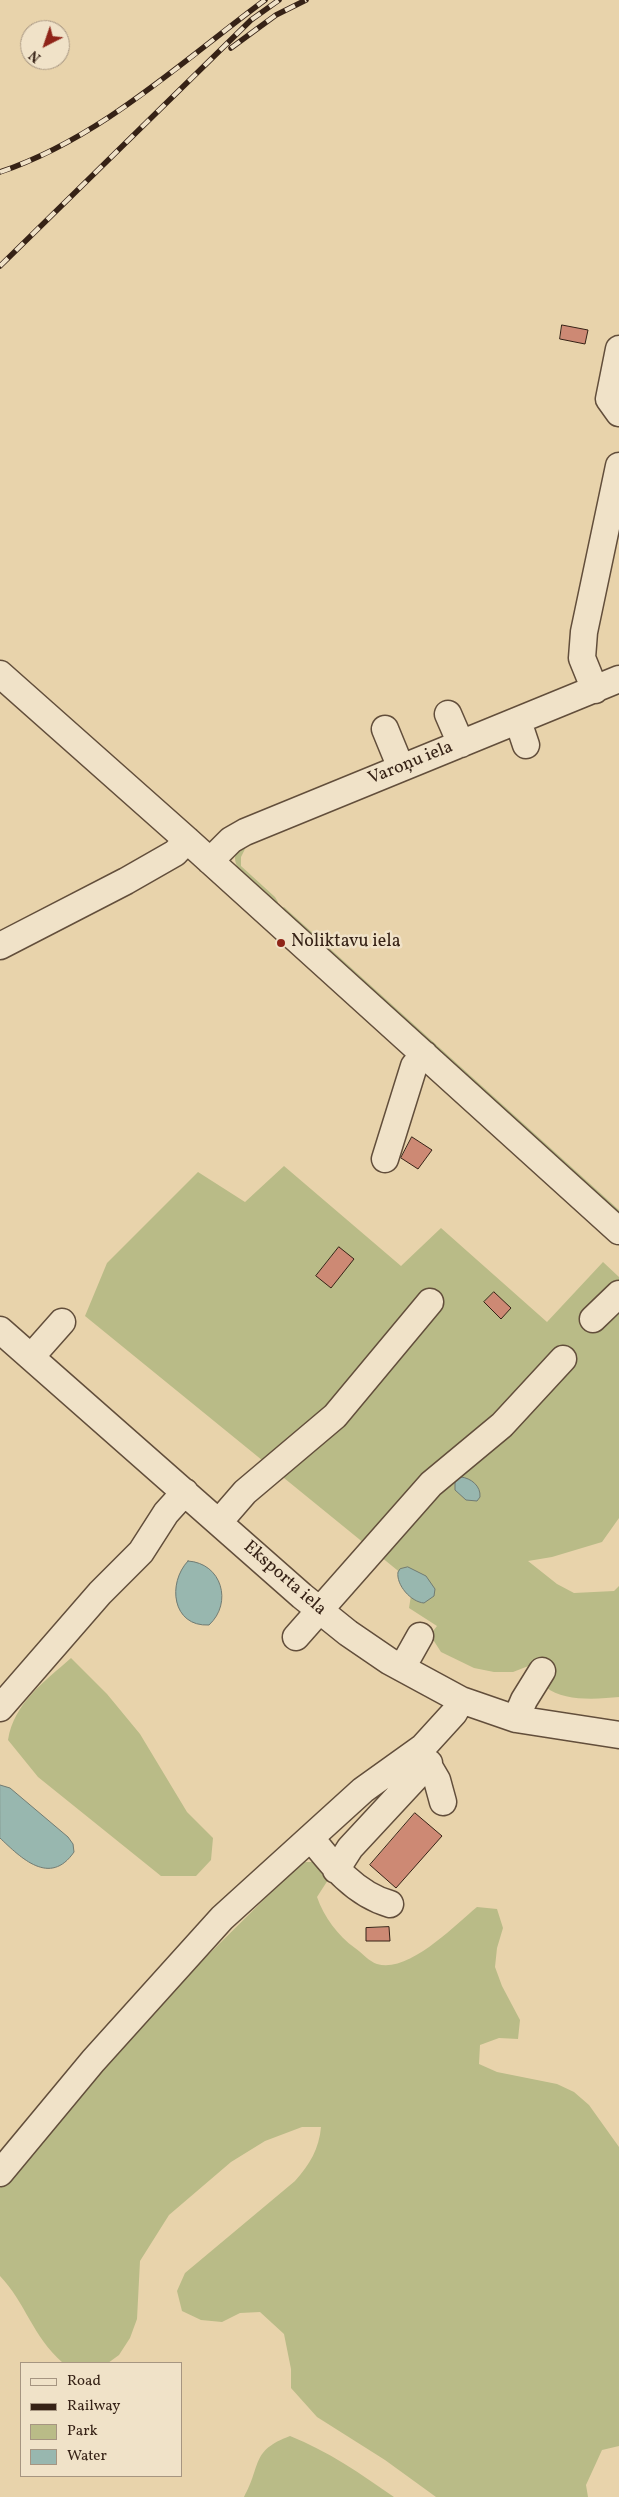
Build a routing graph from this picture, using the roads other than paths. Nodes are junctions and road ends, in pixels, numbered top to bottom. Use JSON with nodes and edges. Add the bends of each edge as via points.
{"nodes":[{"id":1,"x":619,"y":350,"type":"edge"},
{"id":2,"x":619,"y":413,"type":"edge"},
{"id":3,"x":619,"y":466,"type":"edge"},
{"id":4,"x":0,"y":674,"type":"edge"},
{"id":5,"x":619,"y":679,"type":"edge"},
{"id":6,"x":595,"y":690,"type":"junction"},
{"id":7,"x":448,"y":714,"type":"dead end"},
{"id":8,"x":385,"y":729,"type":"dead end"},
{"id":9,"x":461,"y":744,"type":"junction"},
{"id":10,"x":401,"y":768,"type":"junction"},
{"id":11,"x":187,"y":840,"type":"junction"},
{"id":12,"x":210,"y":860,"type":"junction"},
{"id":13,"x":0,"y":946,"type":"edge"},
{"id":14,"x":424,"y":1054,"type":"junction"},
{"id":15,"x":385,"y":1159,"type":"dead end"},
{"id":16,"x":619,"y":1231,"type":"edge"},
{"id":17,"x":619,"y":1294,"type":"edge"},
{"id":18,"x":430,"y":1302,"type":"dead end"},
{"id":19,"x":593,"y":1319,"type":"dead end"},
{"id":20,"x":62,"y":1322,"type":"dead end"},
{"id":21,"x":0,"y":1330,"type":"edge"},
{"id":22,"x":31,"y":1357,"type":"junction"},
{"id":23,"x":563,"y":1359,"type":"dead end"},
{"id":24,"x":185,"y":1492,"type":"junction"},
{"id":25,"x":219,"y":1522,"type":"junction"},
{"id":26,"x":320,"y":1610,"type":"junction"},
{"id":27,"x":420,"y":1636,"type":"dead end"},
{"id":28,"x":296,"y":1638,"type":"dead end"},
{"id":29,"x":402,"y":1668,"type":"junction"},
{"id":30,"x":542,"y":1671,"type":"dead end"},
{"id":31,"x":461,"y":1700,"type":"junction"},
{"id":32,"x":0,"y":1708,"type":"edge"},
{"id":33,"x":516,"y":1718,"type":"junction"},
{"id":34,"x":619,"y":1735,"type":"edge"},
{"id":35,"x":424,"y":1756,"type":"junction"},
{"id":36,"x":442,"y":1802,"type":"dead end"},
{"id":37,"x":311,"y":1838,"type":"junction"},
{"id":38,"x":336,"y":1870,"type":"junction"},
{"id":39,"x":390,"y":1904,"type":"dead end"},
{"id":40,"x":0,"y":2173,"type":"edge"}],
"edges":[{"from":1,"to":2,"type":"street","via":[[609,398]]},
{"from":3,"to":6,"type":"street","via":[[584,632],[582,658]]},
{"from":4,"to":11,"type":"street"},
{"from":5,"to":6,"type":"street","name":"Varoņu iela"},
{"from":6,"to":9,"type":"street","name":"Varoņu iela","via":[[522,733]]},
{"from":7,"to":9,"type":"street"},
{"from":8,"to":10,"type":"street"},
{"from":9,"to":10,"type":"street","name":"Varoņu iela"},
{"from":10,"to":12,"type":"street","name":"Varoņu iela","via":[[245,832]]},
{"from":11,"to":12,"type":"street"},
{"from":11,"to":13,"type":"street","via":[[175,852],[126,881]]},
{"from":12,"to":14,"type":"street"},
{"from":14,"to":15,"type":"street","via":[[414,1066]]},
{"from":14,"to":16,"type":"street"},
{"from":17,"to":19,"type":"street"},
{"from":18,"to":25,"type":"street","via":[[336,1416],[245,1492]]},
{"from":20,"to":22,"type":"street"},
{"from":21,"to":22,"type":"street","name":"Eksporta iela"},
{"from":22,"to":24,"type":"street","name":"Eksporta iela"},
{"from":23,"to":26,"type":"street","via":[[502,1425],[432,1484]]},
{"from":24,"to":25,"type":"street","name":"Eksporta iela"},
{"from":24,"to":32,"type":"street","via":[[141,1552],[100,1593]]},
{"from":25,"to":26,"type":"street","name":"Eksporta iela"},
{"from":26,"to":28,"type":"street"},
{"from":26,"to":29,"type":"street","name":"Eksporta iela","via":[[348,1633]]},
{"from":27,"to":29,"type":"street"},
{"from":29,"to":31,"type":"street","name":"Eksporta iela"},
{"from":30,"to":33,"type":"street"},
{"from":31,"to":33,"type":"street","name":"Eksporta iela"},
{"from":31,"to":35,"type":"street"},
{"from":33,"to":34,"type":"street","name":"Eksporta iela"},
{"from":35,"to":36,"type":"street","via":[[437,1780]]},
{"from":35,"to":37,"type":"street","via":[[363,1790]]},
{"from":35,"to":38,"type":"street"},
{"from":37,"to":38,"type":"street"},
{"from":37,"to":40,"type":"street","via":[[216,1925],[93,2061]]},
{"from":38,"to":39,"type":"street","via":[[369,1896]]}]}
